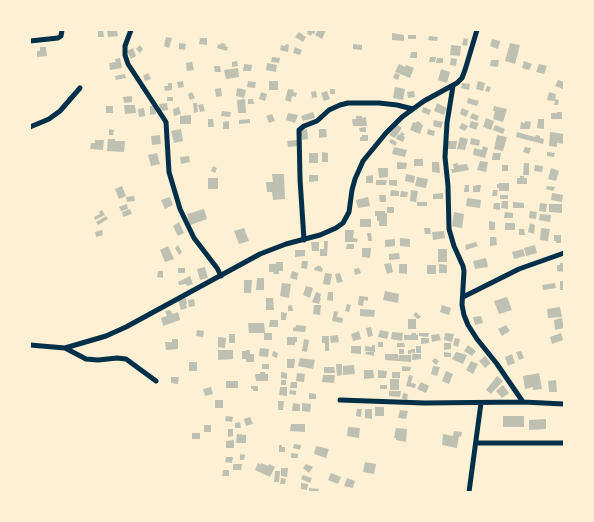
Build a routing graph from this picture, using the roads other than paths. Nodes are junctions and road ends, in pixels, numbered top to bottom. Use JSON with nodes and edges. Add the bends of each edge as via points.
{"nodes":[{"id":1,"x":62,"y":30,"type":"edge"},
{"id":2,"x":131,"y":30,"type":"edge"},
{"id":3,"x":477,"y":30,"type":"edge"},
{"id":4,"x":30,"y":41,"type":"edge"},
{"id":5,"x":453,"y":86,"type":"junction"},
{"id":6,"x":80,"y":88,"type":"dead end"},
{"id":7,"x":413,"y":108,"type":"junction"},
{"id":8,"x":30,"y":127,"type":"edge"},
{"id":9,"x":304,"y":240,"type":"junction"},
{"id":10,"x":564,"y":253,"type":"edge"},
{"id":11,"x":221,"y":276,"type":"junction"},
{"id":12,"x":462,"y":296,"type":"junction"},
{"id":13,"x":30,"y":345,"type":"edge"},
{"id":14,"x":65,"y":348,"type":"junction"},
{"id":15,"x":156,"y":382,"type":"dead end"},
{"id":16,"x":340,"y":400,"type":"dead end"},
{"id":17,"x":523,"y":402,"type":"junction"},
{"id":18,"x":481,"y":403,"type":"junction"},
{"id":19,"x":564,"y":404,"type":"edge"},
{"id":20,"x":564,"y":442,"type":"edge"},
{"id":21,"x":476,"y":443,"type":"junction"},
{"id":22,"x":469,"y":492,"type":"edge"}],
"edges":[{"from":1,"to":4,"type":"street","via":[[58,38]]},
{"from":2,"to":11,"type":"street","via":[[125,55],[166,122],[169,172],[180,209],[194,238]]},
{"from":3,"to":5,"type":"street","via":[[462,78]]},
{"from":5,"to":7,"type":"street"},
{"from":5,"to":12,"type":"street","via":[[445,157],[449,229],[463,266]]},
{"from":6,"to":8,"type":"street","via":[[60,112]]},
{"from":7,"to":9,"type":"street","via":[[386,132],[363,161],[354,179],[349,212],[343,223]]},
{"from":7,"to":9,"type":"street","via":[[348,103],[329,110],[299,130]]},
{"from":9,"to":11,"type":"street","via":[[260,254]]},
{"from":10,"to":12,"type":"street","via":[[519,269]]},
{"from":11,"to":14,"type":"street","via":[[126,327]]},
{"from":12,"to":17,"type":"street","via":[[468,325]]},
{"from":13,"to":14,"type":"street"},
{"from":14,"to":15,"type":"street","via":[[86,359],[126,359]]},
{"from":16,"to":18,"type":"street"},
{"from":17,"to":18,"type":"street"},
{"from":17,"to":19,"type":"street"},
{"from":18,"to":21,"type":"street"},
{"from":20,"to":21,"type":"street"},
{"from":21,"to":22,"type":"street"}]}
